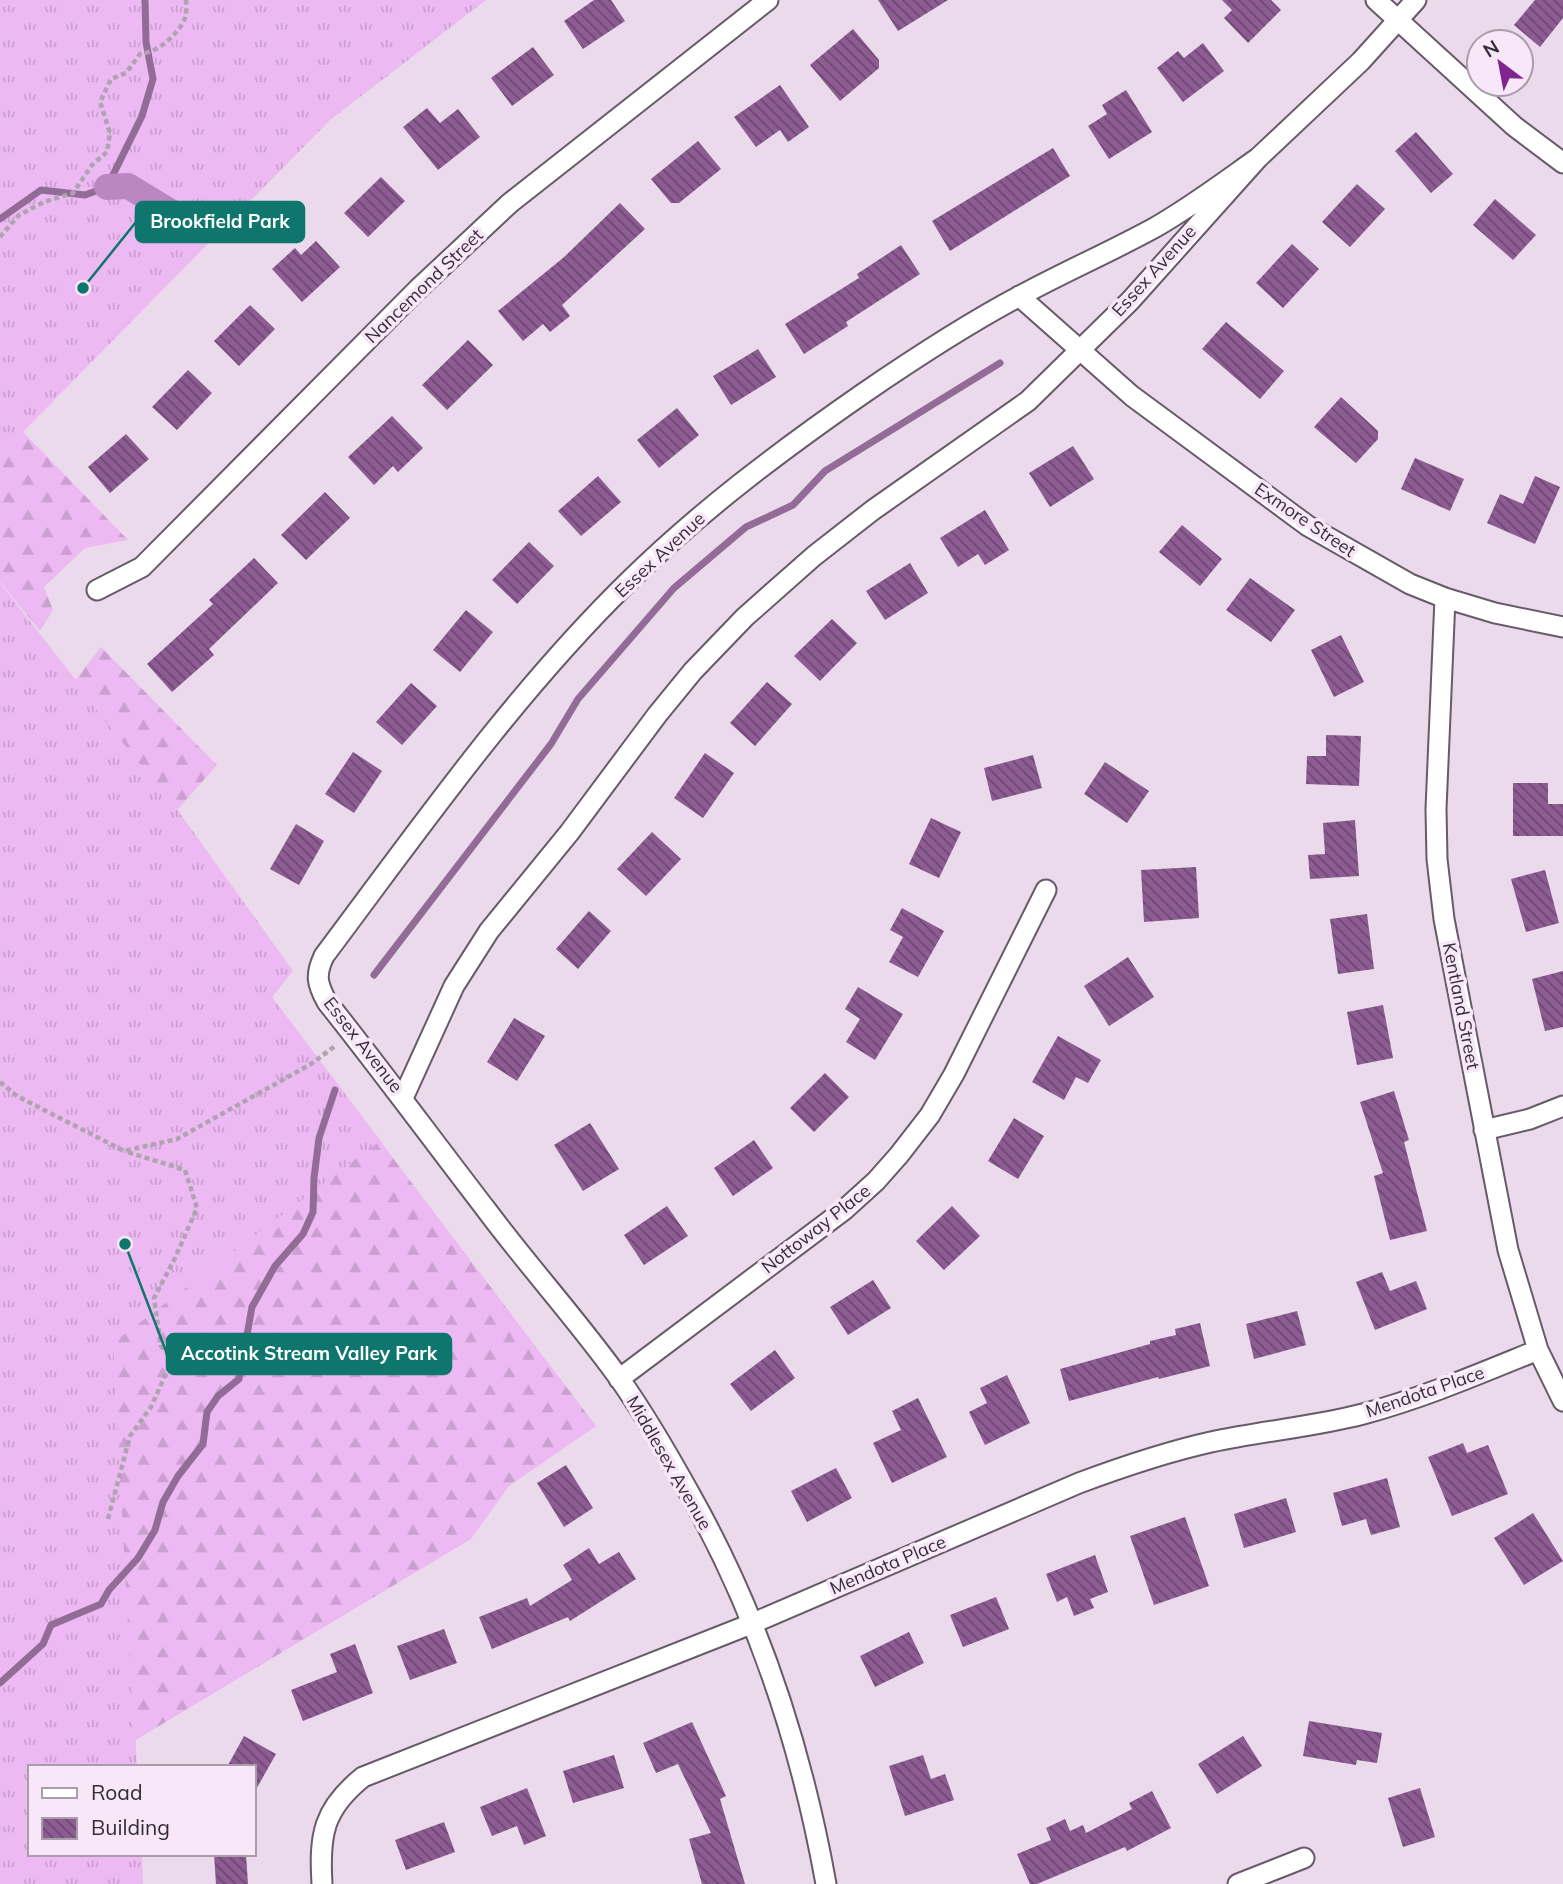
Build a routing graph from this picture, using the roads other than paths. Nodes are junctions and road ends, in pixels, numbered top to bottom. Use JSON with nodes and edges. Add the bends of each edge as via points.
{"nodes":[{"id":1,"x":768,"y":0,"type":"edge"},
{"id":2,"x":1376,"y":0,"type":"edge"},
{"id":3,"x":1416,"y":0,"type":"edge"},
{"id":4,"x":1398,"y":20,"type":"junction"},
{"id":5,"x":1258,"y":158,"type":"junction"},
{"id":6,"x":1563,"y":163,"type":"edge"},
{"id":7,"x":1019,"y":296,"type":"junction"},
{"id":8,"x":1080,"y":350,"type":"junction"},
{"id":9,"x":97,"y":590,"type":"dead end"},
{"id":10,"x":1445,"y":598,"type":"junction"},
{"id":11,"x":1563,"y":626,"type":"edge"},
{"id":12,"x":1045,"y":890,"type":"dead end"},
{"id":13,"x":403,"y":1098,"type":"junction"},
{"id":14,"x":1563,"y":1106,"type":"edge"},
{"id":15,"x":1484,"y":1130,"type":"junction"},
{"id":16,"x":1538,"y":1350,"type":"junction"},
{"id":17,"x":619,"y":1379,"type":"junction"},
{"id":18,"x":1563,"y":1401,"type":"edge"},
{"id":19,"x":751,"y":1624,"type":"junction"},
{"id":20,"x":1304,"y":1858,"type":"dead end"},
{"id":21,"x":322,"y":1884,"type":"edge"},
{"id":22,"x":826,"y":1884,"type":"edge"},
{"id":23,"x":1238,"y":1884,"type":"edge"}],
"edges":[{"from":1,"to":9,"type":"street","name":"Nancemond Street","via":[[510,203],[418,289],[142,567]]},
{"from":2,"to":4,"type":"street"},
{"from":3,"to":4,"type":"street","name":"Essex Avenue"},
{"from":4,"to":5,"type":"street","name":"Essex Avenue"},
{"from":4,"to":6,"type":"street","via":[[1514,126]]},
{"from":5,"to":7,"type":"street","name":"Essex Avenue","via":[[1154,228]]},
{"from":5,"to":8,"type":"street","name":"Essex Avenue"},
{"from":7,"to":8,"type":"street","name":"Exmore Street"},
{"from":7,"to":13,"type":"street","name":"Essex Avenue","via":[[863,394],[768,461],[694,522],[627,583],[552,663],[461,773],[324,956],[317,976],[318,986]]},
{"from":8,"to":10,"type":"street","name":"Exmore Street","via":[[1132,396],[1308,526],[1410,584]]},
{"from":8,"to":13,"type":"street","name":"Essex Avenue","via":[[1028,401],[814,556],[693,671],[489,931],[454,986]]},
{"from":10,"to":11,"type":"street","name":"Exmore Street"},
{"from":10,"to":15,"type":"street","name":"Kentland Street","via":[[1437,859]]},
{"from":12,"to":17,"type":"street","name":"Nottoway Place","via":[[954,1074],[899,1155],[844,1210]]},
{"from":13,"to":17,"type":"street","name":"Middlesex Avenue"},
{"from":14,"to":15,"type":"street"},
{"from":15,"to":16,"type":"street","name":"Kentland Street","via":[[1508,1250]]},
{"from":16,"to":18,"type":"street","name":"Kentland Street"},
{"from":16,"to":19,"type":"street","name":"Mendota Place","via":[[1445,1388],[1364,1414],[1211,1442],[1121,1467]]},
{"from":17,"to":19,"type":"street","name":"Middlesex Avenue","via":[[692,1497]]},
{"from":19,"to":21,"type":"street","name":"Mendota Place","via":[[363,1777],[346,1791],[327,1818]]},
{"from":19,"to":22,"type":"street","name":"Middlesex Avenue","via":[[803,1774]]},
{"from":20,"to":23,"type":"street"}]}
